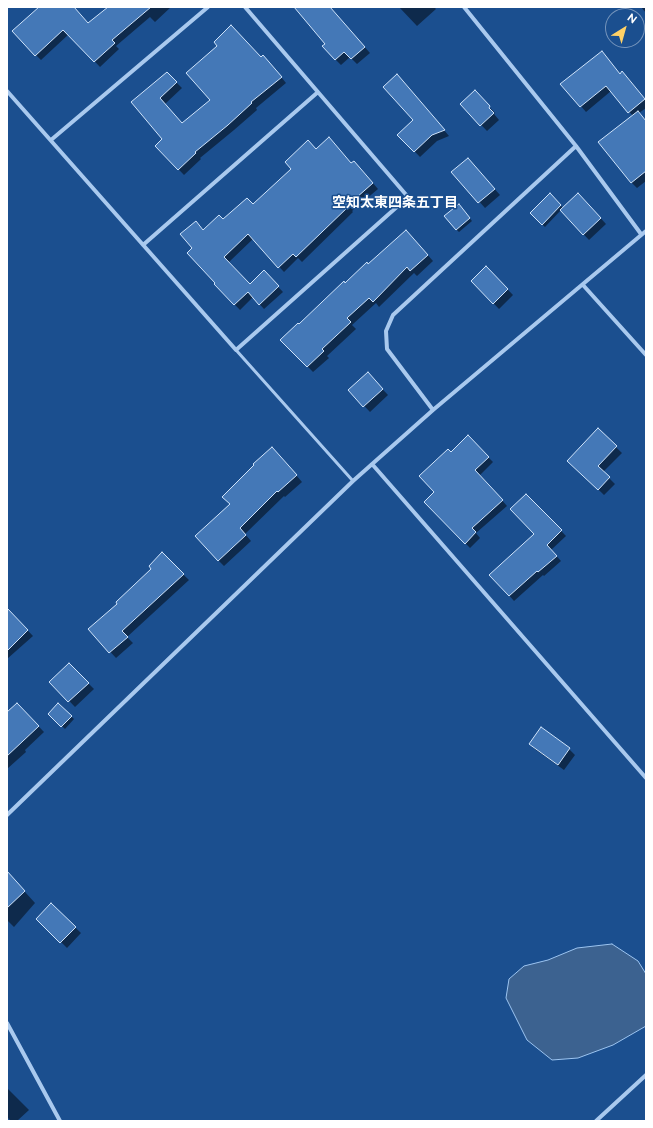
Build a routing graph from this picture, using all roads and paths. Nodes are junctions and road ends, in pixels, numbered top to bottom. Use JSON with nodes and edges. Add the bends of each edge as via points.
{"nodes":[{"id":1,"x":208,"y":7,"type":"edge"},
{"id":2,"x":245,"y":7,"type":"edge"},
{"id":3,"x":464,"y":7,"type":"edge"},
{"id":4,"x":7,"y":91,"type":"edge"},
{"id":5,"x":318,"y":92,"type":"junction"},
{"id":6,"x":51,"y":140,"type":"junction"},
{"id":7,"x":576,"y":146,"type":"junction"},
{"id":8,"x":646,"y":231,"type":"edge"},
{"id":9,"x":641,"y":234,"type":"junction"},
{"id":10,"x":143,"y":245,"type":"junction"},
{"id":11,"x":583,"y":286,"type":"junction"},
{"id":12,"x":236,"y":350,"type":"junction"},
{"id":13,"x":646,"y":354,"type":"edge"},
{"id":14,"x":433,"y":410,"type":"junction"},
{"id":15,"x":372,"y":464,"type":"junction"},
{"id":16,"x":353,"y":481,"type":"junction"},
{"id":17,"x":646,"y":778,"type":"edge"},
{"id":18,"x":7,"y":815,"type":"edge"},
{"id":19,"x":7,"y":1023,"type":"edge"},
{"id":20,"x":8,"y":1030,"type":"edge"},
{"id":21,"x":646,"y":1075,"type":"edge"},
{"id":22,"x":60,"y":1121,"type":"edge"},
{"id":23,"x":596,"y":1121,"type":"edge"}],
"edges":[{"from":1,"to":6,"type":"street"},
{"from":2,"to":5,"type":"street"},
{"from":3,"to":7,"type":"street"},
{"from":4,"to":6,"type":"street"},
{"from":5,"to":10,"type":"street"},
{"from":5,"to":12,"type":"street","via":[[408,197]]},
{"from":6,"to":10,"type":"street"},
{"from":7,"to":9,"type":"street"},
{"from":7,"to":14,"type":"street","via":[[393,315],[386,332],[387,349]]},
{"from":8,"to":9,"type":"street"},
{"from":9,"to":11,"type":"street"},
{"from":10,"to":12,"type":"street"},
{"from":11,"to":13,"type":"street"},
{"from":11,"to":14,"type":"street"},
{"from":12,"to":16,"type":"lane"},
{"from":14,"to":15,"type":"street"},
{"from":15,"to":16,"type":"street"},
{"from":15,"to":17,"type":"street"},
{"from":16,"to":18,"type":"street"},
{"from":19,"to":20,"type":"street"},
{"from":20,"to":22,"type":"street"},
{"from":21,"to":23,"type":"street"}]}
